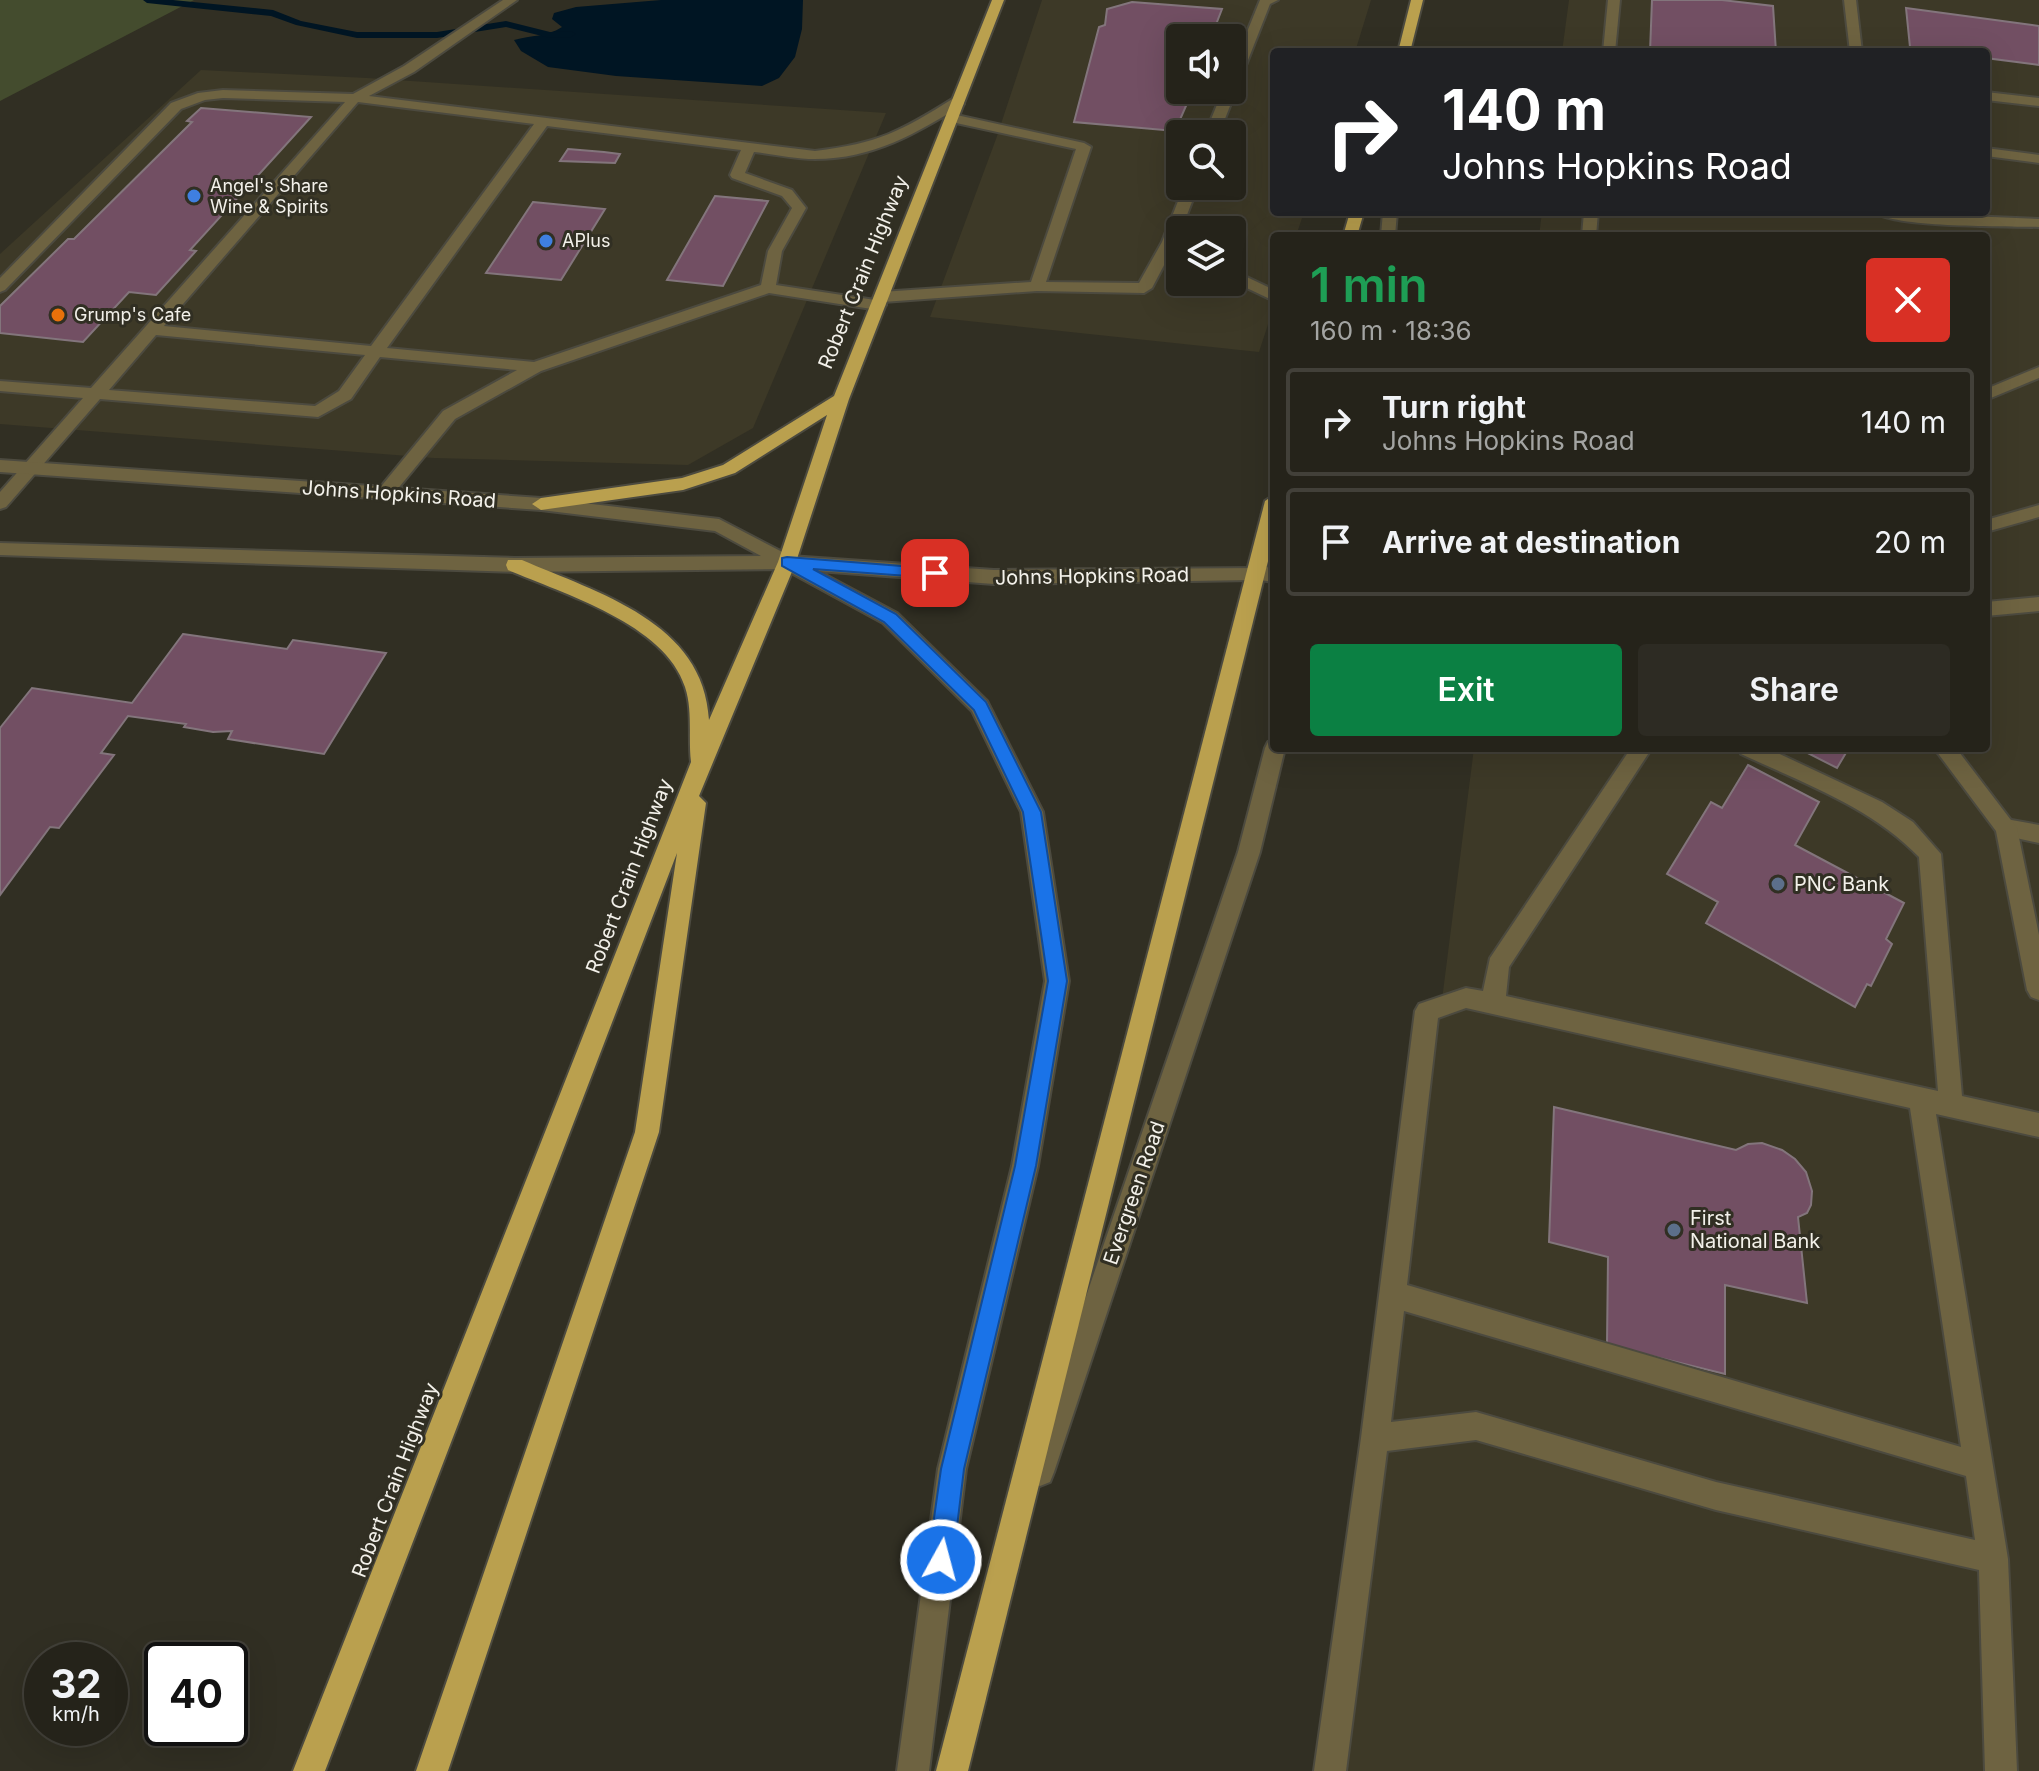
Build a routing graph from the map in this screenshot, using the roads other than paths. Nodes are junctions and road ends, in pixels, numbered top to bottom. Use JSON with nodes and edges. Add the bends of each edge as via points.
{"nodes":[{"id":1,"x":511,"y":0,"type":"edge"},
{"id":2,"x":998,"y":0,"type":"edge"},
{"id":3,"x":1272,"y":0,"type":"edge"},
{"id":4,"x":1417,"y":0,"type":"edge"},
{"id":5,"x":1614,"y":0,"type":"edge"},
{"id":6,"x":1850,"y":0,"type":"edge"},
{"id":7,"x":1405,"y":48,"type":"edge"},
{"id":8,"x":1609,"y":48,"type":"edge"},
{"id":9,"x":1856,"y":48,"type":"edge"},
{"id":10,"x":1246,"y":50,"type":"edge"},
{"id":11,"x":1990,"y":96,"type":"edge"},
{"id":12,"x":355,"y":98,"type":"junction"},
{"id":13,"x":959,"y":101,"type":"junction"},
{"id":14,"x":2039,"y":102,"type":"edge"},
{"id":15,"x":952,"y":118,"type":"junction"},
{"id":16,"x":543,"y":122,"type":"junction"},
{"id":17,"x":748,"y":149,"type":"junction"},
{"id":18,"x":1990,"y":153,"type":"edge"},
{"id":19,"x":2039,"y":159,"type":"edge"},
{"id":20,"x":1910,"y":216,"type":"edge"},
{"id":21,"x":2039,"y":223,"type":"edge"},
{"id":22,"x":1166,"y":256,"type":"edge"},
{"id":23,"x":1246,"y":282,"type":"edge"},
{"id":24,"x":1037,"y":286,"type":"junction"},
{"id":25,"x":0,"y":287,"type":"edge"},
{"id":26,"x":768,"y":288,"type":"junction"},
{"id":27,"x":1270,"y":294,"type":"edge"},
{"id":28,"x":880,"y":301,"type":"junction"},
{"id":29,"x":153,"y":330,"type":"junction"},
{"id":30,"x":375,"y":352,"type":"junction"},
{"id":31,"x":535,"y":367,"type":"junction"},
{"id":32,"x":2039,"y":372,"type":"edge"},
{"id":33,"x":0,"y":386,"type":"edge"},
{"id":34,"x":98,"y":393,"type":"junction"},
{"id":35,"x":1990,"y":393,"type":"edge"},
{"id":36,"x":841,"y":399,"type":"junction"},
{"id":37,"x":0,"y":466,"type":"edge"},
{"id":38,"x":32,"y":468,"type":"junction"},
{"id":39,"x":385,"y":493,"type":"junction"},
{"id":40,"x":0,"y":503,"type":"edge"},
{"id":41,"x":541,"y":504,"type":"junction"},
{"id":42,"x":2039,"y":511,"type":"edge"},
{"id":43,"x":1990,"y":525,"type":"edge"},
{"id":44,"x":1270,"y":530,"type":"edge"},
{"id":45,"x":0,"y":549,"type":"edge"},
{"id":46,"x":787,"y":562,"type":"junction"},
{"id":47,"x":515,"y":565,"type":"junction"},
{"id":48,"x":1264,"y":574,"type":"edge"},
{"id":49,"x":2039,"y":604,"type":"edge"},
{"id":50,"x":1990,"y":609,"type":"edge"},
{"id":51,"x":1274,"y":752,"type":"edge"},
{"id":52,"x":1639,"y":752,"type":"edge"},
{"id":53,"x":1756,"y":752,"type":"edge"},
{"id":54,"x":1947,"y":752,"type":"edge"},
{"id":55,"x":701,"y":763,"type":"junction"},
{"id":56,"x":2006,"y":828,"type":"junction"},
{"id":57,"x":2039,"y":834,"type":"edge"},
{"id":58,"x":2039,"y":990,"type":"edge"},
{"id":59,"x":1493,"y":1005,"type":"junction"},
{"id":60,"x":1921,"y":1098,"type":"junction"},
{"id":61,"x":1951,"y":1105,"type":"junction"},
{"id":62,"x":2039,"y":1125,"type":"edge"},
{"id":63,"x":1392,"y":1294,"type":"junction"},
{"id":64,"x":1375,"y":1438,"type":"junction"},
{"id":65,"x":1979,"y":1466,"type":"junction"},
{"id":66,"x":1993,"y":1559,"type":"junction"},
{"id":67,"x":984,"y":1636,"type":"junction"},
{"id":68,"x":309,"y":1771,"type":"edge"},
{"id":69,"x":432,"y":1771,"type":"edge"},
{"id":70,"x":913,"y":1771,"type":"edge"},
{"id":71,"x":952,"y":1771,"type":"edge"},
{"id":72,"x":1330,"y":1771,"type":"edge"},
{"id":73,"x":2001,"y":1771,"type":"edge"}],
"edges":[{"from":1,"to":12,"type":"street","via":[[409,69]]},
{"from":2,"to":13,"type":"highway","name":"Robert Crain Highway"},
{"from":3,"to":10,"type":"street","via":[[1265,2]]},
{"from":4,"to":7,"type":"highway"},
{"from":5,"to":8,"type":"street"},
{"from":6,"to":9,"type":"street"},
{"from":11,"to":14,"type":"street"},
{"from":12,"to":16,"type":"street"},
{"from":12,"to":25,"type":"street","via":[[223,94],[176,106]]},
{"from":12,"to":29,"type":"street"},
{"from":13,"to":15,"type":"highway","name":"Robert Crain Highway"},
{"from":13,"to":17,"type":"street","via":[[903,136],[858,150],[815,155]]},
{"from":15,"to":24,"type":"street","via":[[1084,147]]},
{"from":15,"to":28,"type":"highway","name":"Robert Crain Highway"},
{"from":16,"to":17,"type":"street"},
{"from":16,"to":30,"type":"street"},
{"from":17,"to":26,"type":"street","via":[[737,175],[787,193],[799,208],[775,251]]},
{"from":18,"to":19,"type":"street"},
{"from":20,"to":21,"type":"street"},
{"from":22,"to":24,"type":"street","via":[[1144,288]]},
{"from":23,"to":27,"type":"street"},
{"from":24,"to":28,"type":"street"},
{"from":26,"to":28,"type":"street"},
{"from":26,"to":31,"type":"street"},
{"from":28,"to":36,"type":"highway","name":"Robert Crain Highway"},
{"from":29,"to":30,"type":"street"},
{"from":29,"to":34,"type":"street"},
{"from":30,"to":31,"type":"street"},
{"from":30,"to":34,"type":"street","via":[[345,395],[318,412]]},
{"from":31,"to":39,"type":"street","via":[[449,415]]},
{"from":32,"to":35,"type":"street"},
{"from":33,"to":34,"type":"street"},
{"from":34,"to":38,"type":"street"},
{"from":36,"to":41,"type":"highway","via":[[729,469],[683,484]]},
{"from":36,"to":46,"type":"highway","name":"Robert Crain Highway"},
{"from":37,"to":38,"type":"street","name":"Johns Hopkins Road"},
{"from":38,"to":39,"type":"street","name":"Johns Hopkins Road"},
{"from":38,"to":40,"type":"street"},
{"from":39,"to":41,"type":"street","name":"Johns Hopkins Road"},
{"from":41,"to":46,"type":"street","name":"Johns Hopkins Road","via":[[719,525]]},
{"from":42,"to":43,"type":"street"},
{"from":44,"to":48,"type":"highway"},
{"from":45,"to":47,"type":"street","name":"Johns Hopkins Road"},
{"from":46,"to":47,"type":"street","name":"Johns Hopkins Road"},
{"from":46,"to":48,"type":"street","name":"Johns Hopkins Road","via":[[994,577]]},
{"from":46,"to":55,"type":"highway","name":"Robert Crain Highway"},
{"from":46,"to":70,"type":"street","name":"Johns Hopkins Road","via":[[890,618],[980,706],[1032,812],[1057,981],[1025,1166],[952,1469]]},
{"from":47,"to":55,"type":"highway","via":[[636,619],[672,647],[694,685]]},
{"from":48,"to":67,"type":"highway"},
{"from":49,"to":50,"type":"street"},
{"from":51,"to":67,"type":"street","name":"Evergreen Road","via":[[1249,852]]},
{"from":52,"to":59,"type":"street","via":[[1498,965]]},
{"from":53,"to":61,"type":"street","via":[[1875,808],[1930,854]]},
{"from":54,"to":56,"type":"street"},
{"from":55,"to":68,"type":"highway","name":"Robert Crain Highway"},
{"from":55,"to":69,"type":"highway","via":[[647,1132]]},
{"from":56,"to":57,"type":"street"},
{"from":56,"to":58,"type":"street"},
{"from":59,"to":60,"type":"street"},
{"from":59,"to":63,"type":"street","via":[[1466,998],[1427,1011]]},
{"from":60,"to":61,"type":"street"},
{"from":60,"to":65,"type":"street"},
{"from":61,"to":62,"type":"street"},
{"from":63,"to":64,"type":"street"},
{"from":63,"to":65,"type":"street"},
{"from":64,"to":66,"type":"street","via":[[1476,1426],[1716,1496]]},
{"from":64,"to":72,"type":"street"},
{"from":65,"to":66,"type":"street"},
{"from":66,"to":73,"type":"street"},
{"from":67,"to":71,"type":"highway"}]}
